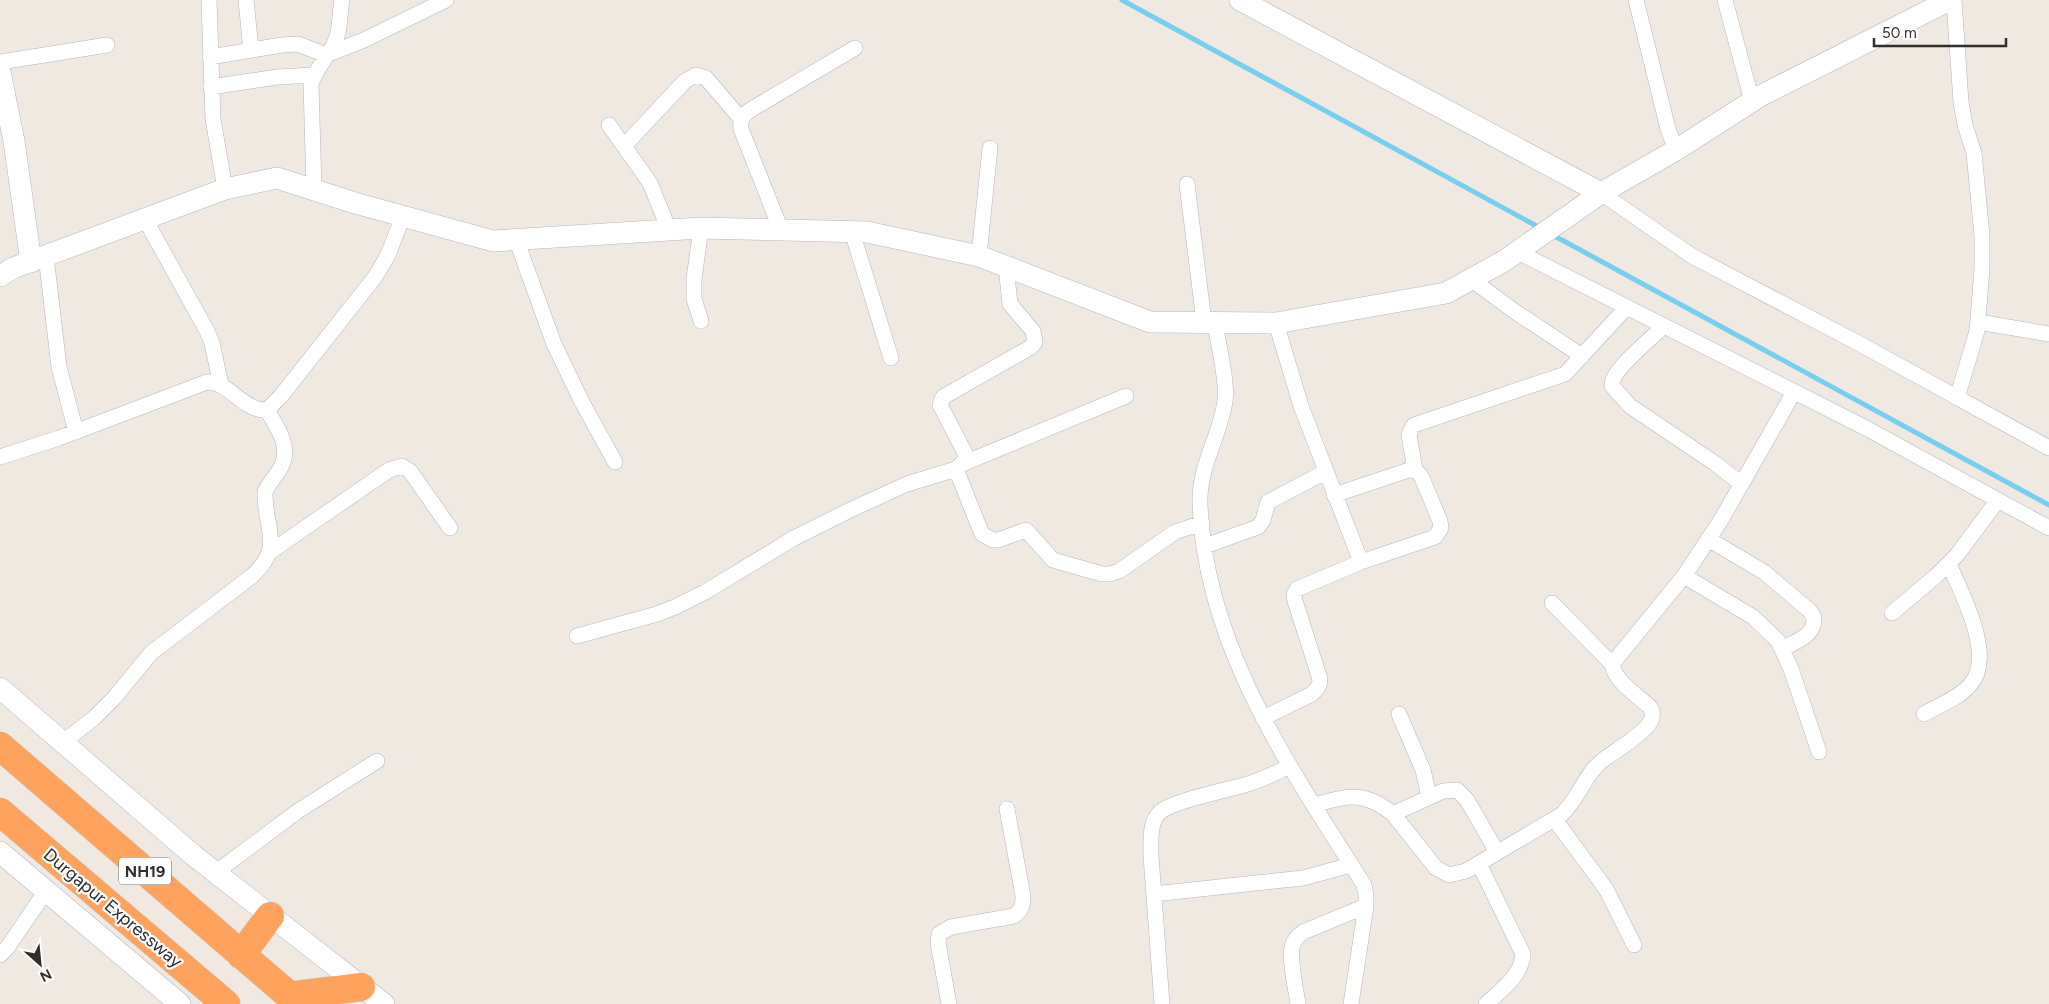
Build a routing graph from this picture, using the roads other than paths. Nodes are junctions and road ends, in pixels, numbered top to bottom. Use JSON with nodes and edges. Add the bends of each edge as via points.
{"nodes":[{"id":1,"x":209,"y":0,"type":"edge"},
{"id":2,"x":246,"y":0,"type":"edge"},
{"id":3,"x":342,"y":0,"type":"edge"},
{"id":4,"x":446,"y":0,"type":"edge"},
{"id":5,"x":1240,"y":0,"type":"edge"},
{"id":6,"x":1636,"y":0,"type":"edge"},
{"id":7,"x":1725,"y":0,"type":"edge"},
{"id":8,"x":1950,"y":0,"type":"edge"},
{"id":9,"x":1954,"y":0,"type":"edge"},
{"id":10,"x":107,"y":44,"type":"dead end"},
{"id":11,"x":855,"y":48,"type":"dead end"},
{"id":12,"x":251,"y":50,"type":"junction"},
{"id":13,"x":326,"y":55,"type":"junction"},
{"id":14,"x":210,"y":57,"type":"junction"},
{"id":15,"x":0,"y":62,"type":"edge"},
{"id":16,"x":0,"y":72,"type":"edge"},
{"id":17,"x":314,"y":75,"type":"junction"},
{"id":18,"x":211,"y":87,"type":"junction"},
{"id":19,"x":1752,"y":101,"type":"junction"},
{"id":20,"x":741,"y":119,"type":"junction"},
{"id":21,"x":609,"y":125,"type":"dead end"},
{"id":22,"x":624,"y":146,"type":"junction"},
{"id":23,"x":990,"y":148,"type":"dead end"},
{"id":24,"x":1676,"y":150,"type":"junction"},
{"id":25,"x":1187,"y":184,"type":"dead end"},
{"id":26,"x":225,"y":189,"type":"junction"},
{"id":27,"x":314,"y":190,"type":"junction"},
{"id":28,"x":1595,"y":197,"type":"junction"},
{"id":29,"x":403,"y":216,"type":"junction"},
{"id":30,"x":146,"y":219,"type":"junction"},
{"id":31,"x":701,"y":228,"type":"junction"},
{"id":32,"x":669,"y":230,"type":"junction"},
{"id":33,"x":781,"y":230,"type":"junction"},
{"id":34,"x":852,"y":232,"type":"junction"},
{"id":35,"x":516,"y":239,"type":"junction"},
{"id":36,"x":1522,"y":249,"type":"junction"},
{"id":37,"x":978,"y":256,"type":"junction"},
{"id":38,"x":39,"y":259,"type":"junction"},
{"id":39,"x":1006,"y":266,"type":"junction"},
{"id":40,"x":0,"y":276,"type":"edge"},
{"id":41,"x":1471,"y":279,"type":"junction"},
{"id":42,"x":1627,"y":307,"type":"junction"},
{"id":43,"x":701,"y":321,"type":"dead end"},
{"id":44,"x":1978,"y":322,"type":"junction"},
{"id":45,"x":1210,"y":323,"type":"junction"},
{"id":46,"x":1276,"y":323,"type":"junction"},
{"id":47,"x":1664,"y":326,"type":"junction"},
{"id":48,"x":2049,"y":334,"type":"edge"},
{"id":49,"x":1582,"y":356,"type":"junction"},
{"id":50,"x":891,"y":358,"type":"dead end"},
{"id":51,"x":221,"y":385,"type":"junction"},
{"id":52,"x":1794,"y":392,"type":"junction"},
{"id":53,"x":1126,"y":396,"type":"dead end"},
{"id":54,"x":1957,"y":398,"type":"junction"},
{"id":55,"x":267,"y":410,"type":"junction"},
{"id":56,"x":76,"y":432,"type":"junction"},
{"id":57,"x":2049,"y":448,"type":"edge"},
{"id":58,"x":0,"y":457,"type":"edge"},
{"id":59,"x":616,"y":462,"type":"dead end"},
{"id":60,"x":959,"y":466,"type":"junction"},
{"id":61,"x":1415,"y":470,"type":"junction"},
{"id":62,"x":1326,"y":472,"type":"junction"},
{"id":63,"x":1742,"y":484,"type":"junction"},
{"id":64,"x":1334,"y":494,"type":"junction"},
{"id":65,"x":1998,"y":500,"type":"junction"},
{"id":66,"x":1202,"y":523,"type":"junction"},
{"id":67,"x":450,"y":528,"type":"dead end"},
{"id":68,"x":2049,"y":528,"type":"edge"},
{"id":69,"x":1708,"y":539,"type":"junction"},
{"id":70,"x":1205,"y":546,"type":"junction"},
{"id":71,"x":270,"y":552,"type":"junction"},
{"id":72,"x":1361,"y":562,"type":"junction"},
{"id":73,"x":1949,"y":564,"type":"junction"},
{"id":74,"x":1684,"y":576,"type":"junction"},
{"id":75,"x":1552,"y":604,"type":"dead end"},
{"id":76,"x":1892,"y":613,"type":"dead end"},
{"id":77,"x":577,"y":636,"type":"dead end"},
{"id":78,"x":1782,"y":649,"type":"junction"},
{"id":79,"x":1612,"y":664,"type":"junction"},
{"id":80,"x":0,"y":688,"type":"edge"},
{"id":81,"x":1399,"y":714,"type":"dead end"},
{"id":82,"x":1924,"y":714,"type":"dead end"},
{"id":83,"x":1263,"y":718,"type":"junction"},
{"id":84,"x":62,"y":742,"type":"junction"},
{"id":85,"x":0,"y":746,"type":"edge"},
{"id":86,"x":1819,"y":752,"type":"dead end"},
{"id":87,"x":377,"y":761,"type":"dead end"},
{"id":88,"x":1290,"y":766,"type":"junction"},
{"id":89,"x":1429,"y":797,"type":"junction"},
{"id":90,"x":1314,"y":806,"type":"junction"},
{"id":91,"x":1007,"y":809,"type":"dead end"},
{"id":92,"x":0,"y":812,"type":"edge"},
{"id":93,"x":1393,"y":814,"type":"junction"},
{"id":94,"x":1555,"y":820,"type":"junction"},
{"id":95,"x":0,"y":852,"type":"edge"},
{"id":96,"x":1497,"y":852,"type":"junction"},
{"id":97,"x":1479,"y":864,"type":"junction"},
{"id":98,"x":1351,"y":865,"type":"junction"},
{"id":99,"x":215,"y":872,"type":"junction"},
{"id":100,"x":46,"y":891,"type":"junction"},
{"id":101,"x":1154,"y":894,"type":"junction"},
{"id":102,"x":1366,"y":906,"type":"junction"},
{"id":103,"x":270,"y":916,"type":"junction"},
{"id":104,"x":1634,"y":944,"type":"dead end"},
{"id":105,"x":0,"y":955,"type":"edge"},
{"id":106,"x":242,"y":955,"type":"junction"},
{"id":107,"x":361,"y":987,"type":"junction"},
{"id":108,"x":294,"y":1000,"type":"edge"},
{"id":109,"x":180,"y":1004,"type":"edge"},
{"id":110,"x":226,"y":1004,"type":"edge"},
{"id":111,"x":384,"y":1004,"type":"edge"},
{"id":112,"x":949,"y":1004,"type":"edge"},
{"id":113,"x":1162,"y":1004,"type":"edge"},
{"id":114,"x":1298,"y":1004,"type":"edge"},
{"id":115,"x":1352,"y":1004,"type":"edge"},
{"id":116,"x":1486,"y":1004,"type":"edge"}],
"edges":[{"from":1,"to":14,"type":"street"},
{"from":2,"to":12,"type":"street"},
{"from":3,"to":13,"type":"street","via":[[338,34]]},
{"from":4,"to":13,"type":"street"},
{"from":5,"to":28,"type":"main road"},
{"from":6,"to":24,"type":"street"},
{"from":7,"to":19,"type":"street"},
{"from":8,"to":19,"type":"main road"},
{"from":9,"to":44,"type":"street","via":[[1961,102],[1974,153],[1982,236]]},
{"from":10,"to":15,"type":"street"},
{"from":11,"to":20,"type":"street","via":[[752,108]]},
{"from":12,"to":13,"type":"street","via":[[298,44]]},
{"from":12,"to":14,"type":"street"},
{"from":13,"to":17,"type":"street"},
{"from":14,"to":18,"type":"street"},
{"from":16,"to":38,"type":"main road"},
{"from":17,"to":18,"type":"street"},
{"from":17,"to":27,"type":"street","via":[[311,84]]},
{"from":18,"to":26,"type":"street"},
{"from":19,"to":24,"type":"main road"},
{"from":20,"to":22,"type":"street","via":[[706,78],[696,75],[684,81]]},
{"from":20,"to":33,"type":"street","via":[[741,129]]},
{"from":21,"to":22,"type":"street"},
{"from":22,"to":32,"type":"street","via":[[650,183]]},
{"from":23,"to":37,"type":"street"},
{"from":24,"to":28,"type":"main road"},
{"from":25,"to":45,"type":"street"},
{"from":26,"to":27,"type":"main road","via":[[277,178]]},
{"from":26,"to":30,"type":"main road"},
{"from":27,"to":29,"type":"main road"},
{"from":28,"to":36,"type":"main road"},
{"from":28,"to":54,"type":"street","via":[[1692,256]]},
{"from":29,"to":35,"type":"main road","via":[[493,241]]},
{"from":29,"to":55,"type":"street","via":[[388,255],[375,277]]},
{"from":30,"to":38,"type":"main road"},
{"from":30,"to":51,"type":"street","via":[[212,343]]},
{"from":31,"to":32,"type":"main road"},
{"from":31,"to":33,"type":"main road"},
{"from":31,"to":43,"type":"street","via":[[694,279],[694,299]]},
{"from":32,"to":35,"type":"main road"},
{"from":33,"to":34,"type":"main road"},
{"from":34,"to":37,"type":"main road","via":[[867,232]]},
{"from":34,"to":50,"type":"street"},
{"from":35,"to":59,"type":"street","via":[[554,344]]},
{"from":36,"to":41,"type":"main road"},
{"from":36,"to":42,"type":"street"},
{"from":37,"to":39,"type":"main road"},
{"from":38,"to":40,"type":"main road"},
{"from":38,"to":56,"type":"street","via":[[59,367]]},
{"from":39,"to":45,"type":"main road","via":[[1150,322]]},
{"from":39,"to":60,"type":"street","via":[[1010,304],[1033,331],[1035,342],[943,397],[940,405],[965,453],[966,460]]},
{"from":41,"to":46,"type":"main road","via":[[1446,293]]},
{"from":41,"to":49,"type":"street"},
{"from":42,"to":47,"type":"street"},
{"from":42,"to":49,"type":"street"},
{"from":44,"to":48,"type":"street"},
{"from":44,"to":54,"type":"street"},
{"from":45,"to":46,"type":"main road"},
{"from":45,"to":66,"type":"street","via":[[1226,398],[1204,468],[1200,490]]},
{"from":46,"to":62,"type":"street","via":[[1301,406]]},
{"from":47,"to":52,"type":"street"},
{"from":47,"to":63,"type":"street","via":[[1619,368],[1612,386],[1630,406]]},
{"from":49,"to":61,"type":"street","via":[[1565,374],[1414,425],[1409,435]]},
{"from":51,"to":55,"type":"street","via":[[251,406]]},
{"from":51,"to":56,"type":"street","via":[[214,382],[194,386]]},
{"from":52,"to":63,"type":"street"},
{"from":52,"to":65,"type":"street"},
{"from":53,"to":60,"type":"street"},
{"from":54,"to":57,"type":"street"},
{"from":55,"to":71,"type":"street","via":[[281,434],[285,451],[282,466],[265,492]]},
{"from":56,"to":58,"type":"street"},
{"from":60,"to":66,"type":"street","via":[[979,529],[986,538],[998,540],[1026,530],[1053,560],[1102,574],[1119,571],[1175,532]]},
{"from":60,"to":77,"type":"street","via":[[907,484],[850,510],[670,609]]},
{"from":61,"to":64,"type":"street"},
{"from":61,"to":72,"type":"street","via":[[1440,521],[1440,533]]},
{"from":62,"to":64,"type":"street"},
{"from":62,"to":70,"type":"street","via":[[1268,502],[1258,527]]},
{"from":63,"to":69,"type":"street"},
{"from":64,"to":72,"type":"street"},
{"from":65,"to":68,"type":"street"},
{"from":65,"to":73,"type":"street"},
{"from":66,"to":70,"type":"street"},
{"from":67,"to":71,"type":"street","via":[[410,470],[402,466],[389,470]]},
{"from":69,"to":74,"type":"street"},
{"from":69,"to":78,"type":"street","via":[[1764,572],[1810,611],[1814,618],[1810,634]]},
{"from":70,"to":83,"type":"street","via":[[1212,586],[1229,643]]},
{"from":71,"to":84,"type":"street","via":[[260,569],[151,653],[94,718]]},
{"from":72,"to":83,"type":"street","via":[[1297,589],[1295,601],[1320,684],[1312,694]]},
{"from":73,"to":76,"type":"street"},
{"from":73,"to":82,"type":"street","via":[[1975,629],[1979,652],[1976,674],[1972,684],[1962,693]]},
{"from":74,"to":78,"type":"street","via":[[1753,617]]},
{"from":74,"to":79,"type":"street"},
{"from":75,"to":79,"type":"street"},
{"from":78,"to":86,"type":"street"},
{"from":79,"to":94,"type":"street","via":[[1620,680],[1650,707],[1652,720],[1590,772],[1570,806]]},
{"from":80,"to":84,"type":"main road"},
{"from":81,"to":89,"type":"street","via":[[1423,770]]},
{"from":83,"to":88,"type":"street"},
{"from":84,"to":99,"type":"main road"},
{"from":85,"to":106,"type":"highway","number":"NH19"},
{"from":87,"to":99,"type":"street","via":[[298,811]]},
{"from":88,"to":90,"type":"street"},
{"from":88,"to":101,"type":"street","via":[[1251,783],[1177,804],[1159,813],[1151,838]]},
{"from":89,"to":93,"type":"street"},
{"from":89,"to":96,"type":"street","via":[[1452,789],[1463,794]]},
{"from":90,"to":93,"type":"street","via":[[1360,796]]},
{"from":90,"to":98,"type":"street"},
{"from":91,"to":112,"type":"street","via":[[1024,896],[1021,911],[1014,916],[951,927],[939,934]]},
{"from":92,"to":110,"type":"highway","name":"Durgapur Expressway","number":"NH19"},
{"from":93,"to":97,"type":"street","via":[[1443,873],[1457,874]]},
{"from":94,"to":96,"type":"street"},
{"from":94,"to":104,"type":"street","via":[[1606,889]]},
{"from":95,"to":100,"type":"main road"},
{"from":96,"to":97,"type":"street"},
{"from":97,"to":116,"type":"street","via":[[1523,954],[1514,977]]},
{"from":98,"to":101,"type":"street","via":[[1303,878]]},
{"from":98,"to":102,"type":"street","via":[[1364,885]]},
{"from":99,"to":103,"type":"main road"},
{"from":100,"to":105,"type":"street"},
{"from":100,"to":109,"type":"main road"},
{"from":101,"to":113,"type":"street"},
{"from":102,"to":114,"type":"street","via":[[1297,936],[1291,955]]},
{"from":102,"to":115,"type":"street"},
{"from":103,"to":106,"type":"highway"},
{"from":103,"to":107,"type":"main road"},
{"from":106,"to":108,"type":"highway","number":"NH19"},
{"from":107,"to":108,"type":"highway"},
{"from":107,"to":111,"type":"main road"}]}
